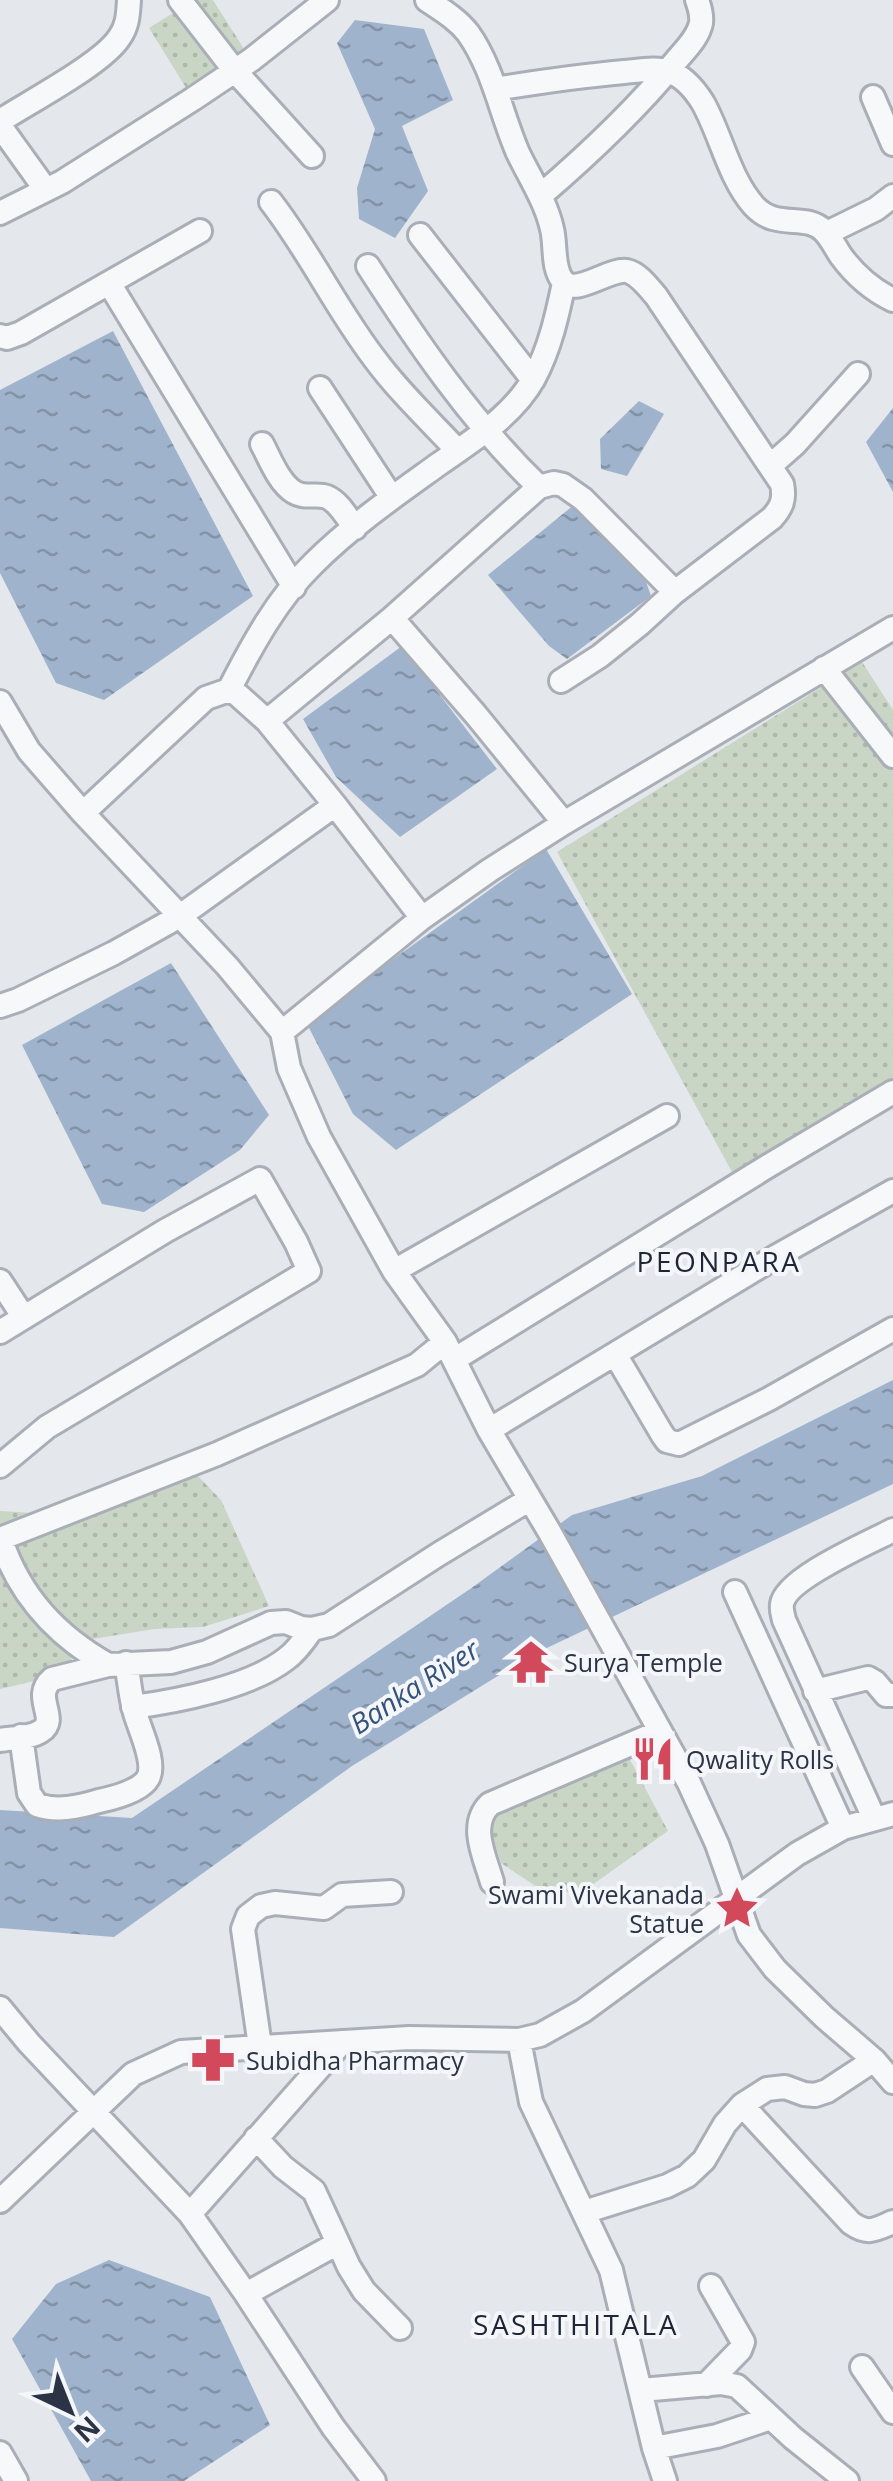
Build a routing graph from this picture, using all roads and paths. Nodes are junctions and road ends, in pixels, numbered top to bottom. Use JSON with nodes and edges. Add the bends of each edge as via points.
{"nodes":[{"id":1,"x":129,"y":0,"type":"edge"},
{"id":2,"x":180,"y":0,"type":"edge"},
{"id":3,"x":328,"y":0,"type":"edge"},
{"id":4,"x":426,"y":0,"type":"edge"},
{"id":5,"x":697,"y":0,"type":"edge"},
{"id":6,"x":235,"y":70,"type":"junction"},
{"id":7,"x":668,"y":70,"type":"junction"},
{"id":8,"x":494,"y":89,"type":"junction"},
{"id":9,"x":873,"y":97,"type":"dead end"},
{"id":10,"x":0,"y":123,"type":"edge"},
{"id":11,"x":893,"y":144,"type":"edge"},
{"id":12,"x":312,"y":156,"type":"dead end"},
{"id":13,"x":46,"y":190,"type":"junction"},
{"id":14,"x":540,"y":196,"type":"junction"},
{"id":15,"x":893,"y":196,"type":"edge"},
{"id":16,"x":271,"y":202,"type":"dead end"},
{"id":17,"x":0,"y":213,"type":"edge"},
{"id":18,"x":200,"y":231,"type":"dead end"},
{"id":19,"x":826,"y":233,"type":"junction"},
{"id":20,"x":420,"y":235,"type":"dead end"},
{"id":21,"x":368,"y":266,"type":"dead end"},
{"id":22,"x":109,"y":283,"type":"junction"},
{"id":23,"x":564,"y":284,"type":"junction"},
{"id":24,"x":893,"y":300,"type":"edge"},
{"id":25,"x":0,"y":336,"type":"edge"},
{"id":26,"x":858,"y":374,"type":"dead end"},
{"id":27,"x":533,"y":380,"type":"junction"},
{"id":28,"x":320,"y":388,"type":"dead end"},
{"id":29,"x":486,"y":432,"type":"junction"},
{"id":30,"x":262,"y":444,"type":"dead end"},
{"id":31,"x":458,"y":450,"type":"junction"},
{"id":32,"x":770,"y":466,"type":"junction"},
{"id":33,"x":539,"y":487,"type":"junction"},
{"id":34,"x":392,"y":498,"type":"junction"},
{"id":35,"x":355,"y":528,"type":"junction"},
{"id":36,"x":294,"y":587,"type":"junction"},
{"id":37,"x":675,"y":592,"type":"junction"},
{"id":38,"x":392,"y":618,"type":"junction"},
{"id":39,"x":893,"y":628,"type":"edge"},
{"id":40,"x":824,"y":668,"type":"junction"},
{"id":41,"x":561,"y":681,"type":"dead end"},
{"id":42,"x":229,"y":690,"type":"junction"},
{"id":43,"x":0,"y":702,"type":"edge"},
{"id":44,"x":267,"y":721,"type":"junction"},
{"id":45,"x":893,"y":756,"type":"edge"},
{"id":46,"x":335,"y":804,"type":"junction"},
{"id":47,"x":83,"y":813,"type":"junction"},
{"id":48,"x":564,"y":823,"type":"junction"},
{"id":49,"x":180,"y":916,"type":"junction"},
{"id":50,"x":422,"y":918,"type":"junction"},
{"id":51,"x":0,"y":1006,"type":"edge"},
{"id":52,"x":282,"y":1032,"type":"junction"},
{"id":53,"x":892,"y":1094,"type":"edge"},
{"id":54,"x":667,"y":1116,"type":"dead end"},
{"id":55,"x":893,"y":1190,"type":"edge"},
{"id":56,"x":394,"y":1271,"type":"junction"},
{"id":57,"x":0,"y":1282,"type":"edge"},
{"id":58,"x":23,"y":1316,"type":"junction"},
{"id":59,"x":893,"y":1328,"type":"edge"},
{"id":60,"x":0,"y":1332,"type":"edge"},
{"id":61,"x":450,"y":1350,"type":"junction"},
{"id":62,"x":614,"y":1354,"type":"junction"},
{"id":63,"x":489,"y":1430,"type":"junction"},
{"id":64,"x":0,"y":1466,"type":"edge"},
{"id":65,"x":530,"y":1499,"type":"junction"},
{"id":66,"x":893,"y":1530,"type":"edge"},
{"id":67,"x":1,"y":1540,"type":"edge"},
{"id":68,"x":735,"y":1592,"type":"dead end"},
{"id":69,"x":312,"y":1629,"type":"junction"},
{"id":70,"x":117,"y":1664,"type":"junction"},
{"id":71,"x":815,"y":1691,"type":"junction"},
{"id":72,"x":893,"y":1695,"type":"edge"},
{"id":73,"x":133,"y":1707,"type":"junction"},
{"id":74,"x":659,"y":1732,"type":"junction"},
{"id":75,"x":10,"y":1738,"type":"edge"},
{"id":76,"x":884,"y":1816,"type":"edge"},
{"id":77,"x":843,"y":1828,"type":"junction"},
{"id":78,"x":492,"y":1882,"type":"dead end"},
{"id":79,"x":392,"y":1892,"type":"dead end"},
{"id":80,"x":734,"y":1898,"type":"junction"},
{"id":81,"x":0,"y":2008,"type":"edge"},
{"id":82,"x":519,"y":2040,"type":"junction"},
{"id":83,"x":342,"y":2042,"type":"junction"},
{"id":84,"x":260,"y":2046,"type":"junction"},
{"id":85,"x":874,"y":2060,"type":"junction"},
{"id":86,"x":893,"y":2082,"type":"edge"},
{"id":87,"x":742,"y":2105,"type":"junction"},
{"id":88,"x":94,"y":2109,"type":"junction"},
{"id":89,"x":256,"y":2138,"type":"junction"},
{"id":90,"x":0,"y":2201,"type":"edge"},
{"id":91,"x":584,"y":2212,"type":"junction"},
{"id":92,"x":190,"y":2214,"type":"junction"},
{"id":93,"x":893,"y":2222,"type":"edge"},
{"id":94,"x":338,"y":2242,"type":"junction"},
{"id":95,"x":711,"y":2286,"type":"dead end"},
{"id":96,"x":246,"y":2294,"type":"junction"},
{"id":97,"x":400,"y":2328,"type":"dead end"},
{"id":98,"x":862,"y":2367,"type":"dead end"},
{"id":99,"x":706,"y":2384,"type":"junction"},
{"id":100,"x":641,"y":2390,"type":"junction"},
{"id":101,"x":893,"y":2412,"type":"edge"},
{"id":102,"x":770,"y":2418,"type":"junction"},
{"id":103,"x":654,"y":2448,"type":"junction"},
{"id":104,"x":0,"y":2453,"type":"edge"},
{"id":105,"x":358,"y":2460,"type":"junction"},
{"id":106,"x":16,"y":2481,"type":"edge"},
{"id":107,"x":344,"y":2481,"type":"edge"},
{"id":108,"x":374,"y":2481,"type":"edge"},
{"id":109,"x":665,"y":2481,"type":"edge"},
{"id":110,"x":847,"y":2481,"type":"edge"}],
"edges":[{"from":1,"to":10,"type":"street","via":[[118,41]]},
{"from":2,"to":6,"type":"street"},
{"from":3,"to":6,"type":"street"},
{"from":4,"to":8,"type":"street","via":[[467,31]]},
{"from":5,"to":7,"type":"street","via":[[700,26]]},
{"from":6,"to":12,"type":"street"},
{"from":6,"to":13,"type":"street"},
{"from":7,"to":8,"type":"street"},
{"from":7,"to":14,"type":"street"},
{"from":7,"to":19,"type":"street","via":[[701,100],[755,207],[771,219],[806,221]]},
{"from":8,"to":14,"type":"street"},
{"from":9,"to":11,"type":"street"},
{"from":10,"to":13,"type":"street"},
{"from":13,"to":17,"type":"street"},
{"from":14,"to":23,"type":"street"},
{"from":15,"to":19,"type":"street"},
{"from":16,"to":31,"type":"street","via":[[372,356]]},
{"from":18,"to":22,"type":"street"},
{"from":19,"to":24,"type":"street","via":[[860,279]]},
{"from":20,"to":27,"type":"street"},
{"from":21,"to":29,"type":"street"},
{"from":22,"to":25,"type":"street","via":[[21,334]]},
{"from":22,"to":36,"type":"street"},
{"from":23,"to":27,"type":"street","via":[[551,341]]},
{"from":23,"to":32,"type":"street","via":[[614,272],[637,276]]},
{"from":26,"to":32,"type":"street"},
{"from":27,"to":29,"type":"street"},
{"from":28,"to":34,"type":"street"},
{"from":29,"to":31,"type":"street"},
{"from":29,"to":33,"type":"street"},
{"from":30,"to":35,"type":"street","via":[[285,484],[304,496],[326,496]]},
{"from":31,"to":34,"type":"street"},
{"from":32,"to":37,"type":"street","via":[[782,484],[780,508]]},
{"from":33,"to":37,"type":"street","via":[[554,483],[583,498]]},
{"from":33,"to":38,"type":"street"},
{"from":34,"to":35,"type":"street"},
{"from":35,"to":36,"type":"street"},
{"from":36,"to":42,"type":"street"},
{"from":37,"to":41,"type":"street"},
{"from":38,"to":44,"type":"street"},
{"from":38,"to":48,"type":"street"},
{"from":39,"to":40,"type":"street"},
{"from":40,"to":45,"type":"street"},
{"from":40,"to":48,"type":"street"},
{"from":42,"to":44,"type":"street"},
{"from":42,"to":47,"type":"street","via":[[206,698]]},
{"from":43,"to":47,"type":"street","via":[[29,751]]},
{"from":44,"to":46,"type":"street"},
{"from":46,"to":49,"type":"street"},
{"from":46,"to":50,"type":"street"},
{"from":47,"to":49,"type":"street"},
{"from":48,"to":50,"type":"street"},
{"from":49,"to":51,"type":"street"},
{"from":49,"to":52,"type":"street"},
{"from":50,"to":52,"type":"street"},
{"from":52,"to":56,"type":"street","via":[[289,1068],[319,1138]]},
{"from":53,"to":61,"type":"street"},
{"from":54,"to":56,"type":"street"},
{"from":55,"to":62,"type":"street"},
{"from":56,"to":61,"type":"street"},
{"from":57,"to":58,"type":"street"},
{"from":58,"to":60,"type":"street"},
{"from":58,"to":64,"type":"street","via":[[260,1180],[309,1271],[60,1419]]},
{"from":59,"to":62,"type":"street","via":[[679,1444],[667,1441]]},
{"from":61,"to":63,"type":"street"},
{"from":61,"to":67,"type":"street"},
{"from":62,"to":63,"type":"street"},
{"from":63,"to":65,"type":"street"},
{"from":65,"to":69,"type":"street","via":[[329,1625]]},
{"from":65,"to":74,"type":"street"},
{"from":66,"to":71,"type":"street","via":[[809,1574],[782,1602]]},
{"from":67,"to":70,"type":"street","via":[[10,1568],[59,1632]]},
{"from":68,"to":77,"type":"street"},
{"from":69,"to":70,"type":"street","via":[[271,1623],[171,1662]]},
{"from":69,"to":73,"type":"street","via":[[268,1670],[196,1697]]},
{"from":70,"to":73,"type":"street"},
{"from":70,"to":75,"type":"street","via":[[46,1684],[45,1729]]},
{"from":71,"to":72,"type":"street","via":[[868,1678]]},
{"from":71,"to":76,"type":"street"},
{"from":73,"to":75,"type":"street","via":[[149,1777],[98,1802],[37,1805]]},
{"from":74,"to":78,"type":"street","via":[[490,1804],[478,1825]]},
{"from":74,"to":80,"type":"street","via":[[717,1844]]},
{"from":76,"to":77,"type":"street"},
{"from":77,"to":80,"type":"street"},
{"from":79,"to":84,"type":"street","via":[[342,1896],[324,1908],[261,1906],[248,1916],[243,1929]]},
{"from":80,"to":82,"type":"street","via":[[582,2011]]},
{"from":80,"to":85,"type":"street","via":[[749,1935],[775,1968]]},
{"from":81,"to":88,"type":"street"},
{"from":82,"to":83,"type":"street"},
{"from":82,"to":91,"type":"street","via":[[532,2102]]},
{"from":83,"to":84,"type":"street"},
{"from":83,"to":89,"type":"street"},
{"from":84,"to":88,"type":"street","via":[[182,2052],[133,2074]]},
{"from":85,"to":86,"type":"street"},
{"from":85,"to":87,"type":"street","via":[[827,2091],[804,2094],[785,2086]]},
{"from":87,"to":91,"type":"street","via":[[687,2176]]},
{"from":87,"to":93,"type":"street","via":[[850,2223],[873,2231]]},
{"from":88,"to":90,"type":"street"},
{"from":88,"to":92,"type":"street"},
{"from":89,"to":92,"type":"street"},
{"from":89,"to":94,"type":"street","via":[[314,2191]]},
{"from":91,"to":100,"type":"street","via":[[611,2270]]},
{"from":92,"to":96,"type":"street"},
{"from":94,"to":96,"type":"street"},
{"from":94,"to":97,"type":"street","via":[[364,2291]]},
{"from":95,"to":99,"type":"street","via":[[743,2342]]},
{"from":96,"to":105,"type":"street"},
{"from":98,"to":101,"type":"street"},
{"from":99,"to":100,"type":"street"},
{"from":99,"to":102,"type":"street","via":[[737,2386]]},
{"from":100,"to":103,"type":"street"},
{"from":102,"to":103,"type":"street"},
{"from":102,"to":110,"type":"street"},
{"from":103,"to":109,"type":"street"},
{"from":104,"to":106,"type":"street"},
{"from":105,"to":107,"type":"street"},
{"from":105,"to":108,"type":"street"}]}
